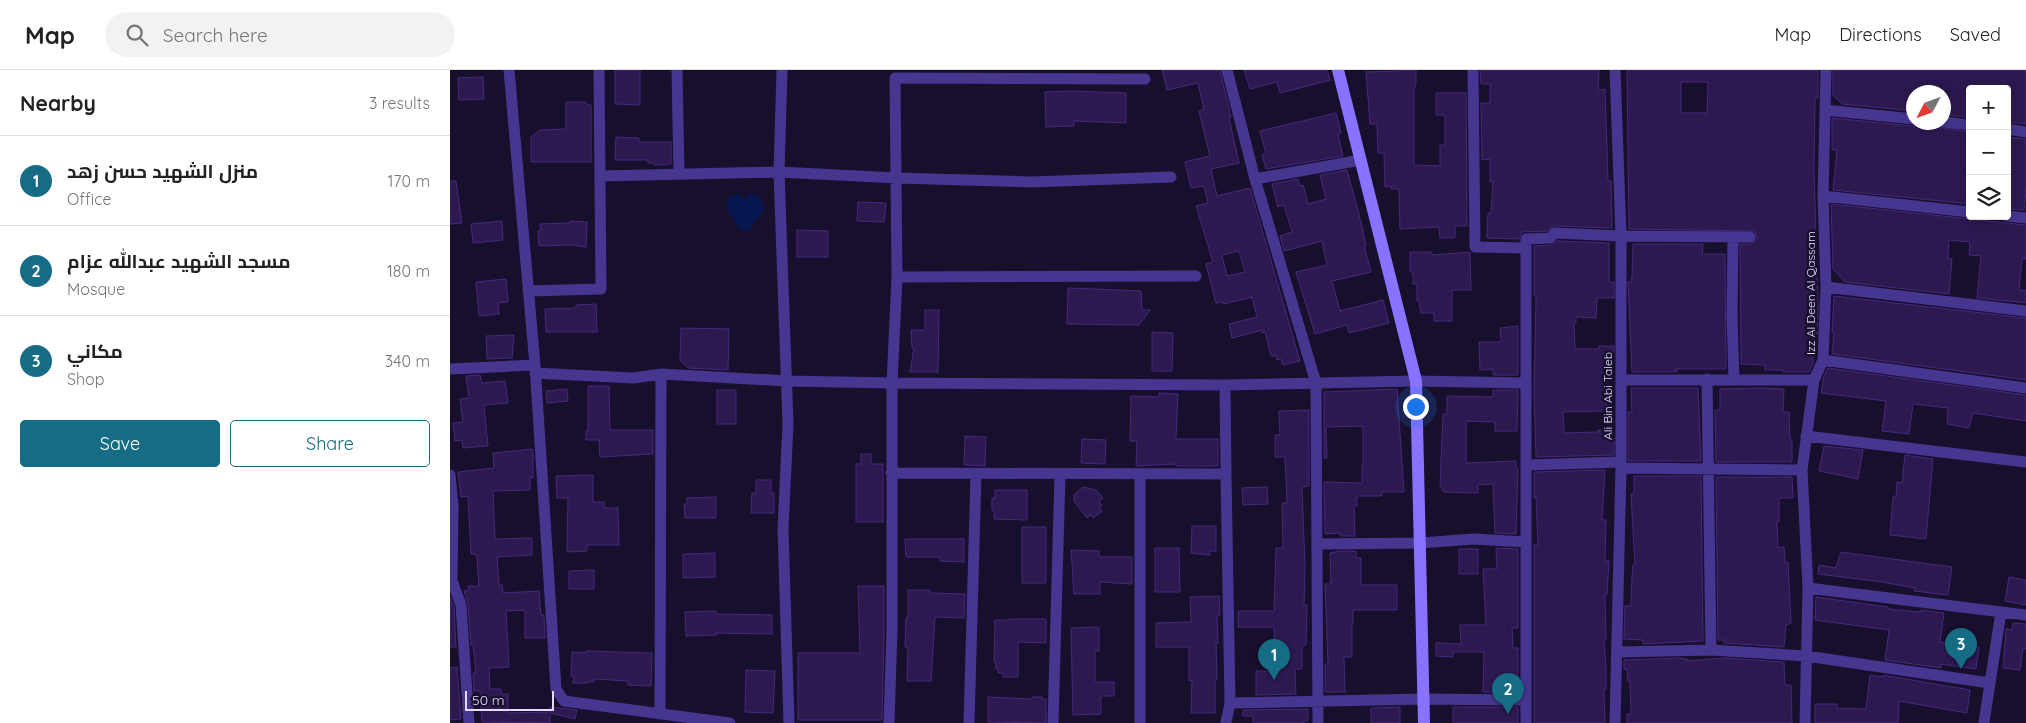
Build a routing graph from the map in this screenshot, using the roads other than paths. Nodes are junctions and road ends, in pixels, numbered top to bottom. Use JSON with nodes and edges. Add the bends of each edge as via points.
{"nodes":[{"id":1,"x":509,"y":70,"type":"edge"},
{"id":2,"x":599,"y":70,"type":"edge"},
{"id":3,"x":677,"y":70,"type":"edge"},
{"id":4,"x":782,"y":70,"type":"edge"},
{"id":5,"x":1227,"y":70,"type":"edge"},
{"id":6,"x":1338,"y":70,"type":"edge"},
{"id":7,"x":1473,"y":70,"type":"edge"},
{"id":8,"x":1615,"y":70,"type":"edge"},
{"id":9,"x":1826,"y":70,"type":"edge"},
{"id":10,"x":1145,"y":79,"type":"dead end"},
{"id":11,"x":1825,"y":110,"type":"junction"},
{"id":12,"x":1906,"y":118,"type":"edge"},
{"id":13,"x":1951,"y":123,"type":"edge"},
{"id":14,"x":1966,"y":125,"type":"edge"},
{"id":15,"x":2011,"y":130,"type":"edge"},
{"id":16,"x":2026,"y":132,"type":"edge"},
{"id":17,"x":1361,"y":160,"type":"junction"},
{"id":18,"x":779,"y":172,"type":"junction"},
{"id":19,"x":679,"y":174,"type":"junction"},
{"id":20,"x":600,"y":176,"type":"junction"},
{"id":21,"x":1171,"y":177,"type":"dead end"},
{"id":22,"x":897,"y":178,"type":"junction"},
{"id":23,"x":1255,"y":179,"type":"junction"},
{"id":24,"x":1823,"y":196,"type":"junction"},
{"id":25,"x":1966,"y":212,"type":"edge"},
{"id":26,"x":2011,"y":216,"type":"edge"},
{"id":27,"x":2026,"y":218,"type":"edge"},
{"id":28,"x":1621,"y":236,"type":"junction"},
{"id":29,"x":1733,"y":237,"type":"junction"},
{"id":30,"x":1750,"y":237,"type":"dead end"},
{"id":31,"x":1526,"y":248,"type":"junction"},
{"id":32,"x":1196,"y":276,"type":"dead end"},
{"id":33,"x":897,"y":277,"type":"junction"},
{"id":34,"x":1826,"y":287,"type":"junction"},
{"id":35,"x":528,"y":290,"type":"junction"},
{"id":36,"x":2026,"y":311,"type":"edge"},
{"id":37,"x":1823,"y":360,"type":"junction"},
{"id":38,"x":450,"y":369,"type":"edge"},
{"id":39,"x":535,"y":369,"type":"junction"},
{"id":40,"x":662,"y":374,"type":"junction"},
{"id":41,"x":1708,"y":379,"type":"junction"},
{"id":42,"x":1734,"y":379,"type":"junction"},
{"id":43,"x":786,"y":380,"type":"junction"},
{"id":44,"x":1621,"y":380,"type":"junction"},
{"id":45,"x":1814,"y":380,"type":"junction"},
{"id":46,"x":1416,"y":381,"type":"junction"},
{"id":47,"x":892,"y":383,"type":"junction"},
{"id":48,"x":1316,"y":383,"type":"junction"},
{"id":49,"x":1525,"y":383,"type":"junction"},
{"id":50,"x":1225,"y":385,"type":"junction"},
{"id":51,"x":2026,"y":388,"type":"edge"},
{"id":52,"x":1806,"y":436,"type":"junction"},
{"id":53,"x":2026,"y":462,"type":"edge"},
{"id":54,"x":1527,"y":465,"type":"junction"},
{"id":55,"x":1621,"y":465,"type":"junction"},
{"id":56,"x":1708,"y":468,"type":"junction"},
{"id":57,"x":1802,"y":470,"type":"junction"},
{"id":58,"x":891,"y":473,"type":"junction"},
{"id":59,"x":976,"y":474,"type":"junction"},
{"id":60,"x":1226,"y":474,"type":"junction"},
{"id":61,"x":450,"y":475,"type":"edge"},
{"id":62,"x":1060,"y":475,"type":"junction"},
{"id":63,"x":1140,"y":475,"type":"junction"},
{"id":64,"x":1525,"y":542,"type":"junction"},
{"id":65,"x":1420,"y":543,"type":"junction"},
{"id":66,"x":1317,"y":544,"type":"junction"},
{"id":67,"x":1808,"y":588,"type":"junction"},
{"id":68,"x":2001,"y":612,"type":"junction"},
{"id":69,"x":2026,"y":615,"type":"edge"},
{"id":70,"x":1711,"y":650,"type":"junction"},
{"id":71,"x":1617,"y":652,"type":"junction"},
{"id":72,"x":1806,"y":656,"type":"junction"},
{"id":73,"x":1990,"y":683,"type":"junction"},
{"id":74,"x":1423,"y":699,"type":"junction"},
{"id":75,"x":1526,"y":700,"type":"junction"},
{"id":76,"x":1318,"y":702,"type":"junction"},
{"id":77,"x":1230,"y":703,"type":"junction"},
{"id":78,"x":660,"y":714,"type":"junction"},
{"id":79,"x":469,"y":723,"type":"edge"},
{"id":80,"x":730,"y":723,"type":"edge"},
{"id":81,"x":789,"y":723,"type":"edge"},
{"id":82,"x":889,"y":723,"type":"edge"},
{"id":83,"x":969,"y":723,"type":"edge"},
{"id":84,"x":1053,"y":723,"type":"edge"},
{"id":85,"x":1140,"y":723,"type":"edge"},
{"id":86,"x":1226,"y":723,"type":"edge"},
{"id":87,"x":1318,"y":723,"type":"edge"},
{"id":88,"x":1424,"y":723,"type":"edge"},
{"id":89,"x":1526,"y":723,"type":"edge"},
{"id":90,"x":1615,"y":723,"type":"edge"},
{"id":91,"x":1805,"y":723,"type":"edge"},
{"id":92,"x":1984,"y":723,"type":"edge"}],
"edges":[{"from":1,"to":35,"type":"street"},
{"from":2,"to":20,"type":"street"},
{"from":3,"to":19,"type":"street"},
{"from":4,"to":18,"type":"street"},
{"from":5,"to":23,"type":"street"},
{"from":6,"to":17,"type":"street"},
{"from":7,"to":31,"type":"street","via":[[1475,247]]},
{"from":8,"to":28,"type":"street","name":"Ali Bin Abi Taleb"},
{"from":9,"to":11,"type":"street","name":"Izz Al Deen Al Qassam"},
{"from":10,"to":22,"type":"street","via":[[895,78]]},
{"from":11,"to":12,"type":"street"},
{"from":11,"to":24,"type":"street","name":"Izz Al Deen Al Qassam"},
{"from":13,"to":14,"type":"street"},
{"from":15,"to":16,"type":"street"},
{"from":17,"to":23,"type":"street"},
{"from":17,"to":46,"type":"street"},
{"from":18,"to":19,"type":"street"},
{"from":18,"to":22,"type":"street"},
{"from":18,"to":43,"type":"street"},
{"from":19,"to":20,"type":"street"},
{"from":20,"to":35,"type":"street","via":[[601,289]]},
{"from":21,"to":22,"type":"street","via":[[1031,182]]},
{"from":22,"to":33,"type":"street"},
{"from":23,"to":48,"type":"street"},
{"from":24,"to":25,"type":"street"},
{"from":24,"to":34,"type":"street","name":"Izz Al Deen Al Qassam"},
{"from":26,"to":27,"type":"street"},
{"from":28,"to":29,"type":"street"},
{"from":28,"to":31,"type":"street","via":[[1555,233],[1550,238],[1526,239]]},
{"from":28,"to":44,"type":"street","name":"Ali Bin Abi Taleb"},
{"from":29,"to":30,"type":"street"},
{"from":29,"to":42,"type":"street"},
{"from":31,"to":49,"type":"street"},
{"from":32,"to":33,"type":"street"},
{"from":33,"to":47,"type":"street"},
{"from":34,"to":36,"type":"street"},
{"from":34,"to":37,"type":"street","name":"Izz Al Deen Al Qassam"},
{"from":35,"to":39,"type":"street"},
{"from":37,"to":45,"type":"street","name":"Izz Al Deen Al Qassam"},
{"from":37,"to":51,"type":"street"},
{"from":38,"to":39,"type":"street"},
{"from":39,"to":40,"type":"street","via":[[632,378]]},
{"from":39,"to":78,"type":"street","via":[[556,689],[564,701]]},
{"from":40,"to":43,"type":"street"},
{"from":40,"to":78,"type":"street"},
{"from":41,"to":42,"type":"street"},
{"from":41,"to":44,"type":"street"},
{"from":41,"to":56,"type":"street"},
{"from":42,"to":45,"type":"street"},
{"from":43,"to":47,"type":"street"},
{"from":43,"to":81,"type":"street","via":[[788,424],[783,530]]},
{"from":44,"to":55,"type":"street","name":"Ali Bin Abi Taleb"},
{"from":45,"to":52,"type":"street","name":"Izz Al Deen Al Qassam"},
{"from":46,"to":48,"type":"street"},
{"from":46,"to":49,"type":"street"},
{"from":46,"to":65,"type":"street"},
{"from":47,"to":50,"type":"street"},
{"from":47,"to":58,"type":"street"},
{"from":48,"to":50,"type":"street"},
{"from":48,"to":66,"type":"street"},
{"from":49,"to":54,"type":"street"},
{"from":50,"to":60,"type":"street"},
{"from":52,"to":53,"type":"street"},
{"from":52,"to":57,"type":"street","name":"Izz Al Deen Al Qassam"},
{"from":54,"to":55,"type":"street"},
{"from":54,"to":64,"type":"street"},
{"from":55,"to":56,"type":"street"},
{"from":55,"to":71,"type":"street","name":"Ali Bin Abi Taleb"},
{"from":56,"to":57,"type":"street"},
{"from":56,"to":70,"type":"street"},
{"from":57,"to":67,"type":"street","name":"Izz Al Deen Al Qassam"},
{"from":58,"to":59,"type":"street"},
{"from":58,"to":82,"type":"street"},
{"from":59,"to":62,"type":"street"},
{"from":59,"to":83,"type":"street"},
{"from":60,"to":63,"type":"street"},
{"from":60,"to":77,"type":"street"},
{"from":61,"to":79,"type":"street","via":[[452,581],[461,605]]},
{"from":62,"to":63,"type":"street"},
{"from":62,"to":84,"type":"street"},
{"from":63,"to":85,"type":"street"},
{"from":64,"to":65,"type":"street","via":[[1474,539]]},
{"from":64,"to":75,"type":"street"},
{"from":65,"to":66,"type":"street"},
{"from":65,"to":74,"type":"street"},
{"from":66,"to":76,"type":"street"},
{"from":67,"to":68,"type":"street"},
{"from":67,"to":72,"type":"street","name":"Izz Al Deen Al Qassam"},
{"from":68,"to":69,"type":"street"},
{"from":68,"to":73,"type":"street"},
{"from":70,"to":71,"type":"street"},
{"from":70,"to":72,"type":"street"},
{"from":71,"to":90,"type":"street","name":"Ali Bin Abi Taleb"},
{"from":72,"to":73,"type":"street"},
{"from":72,"to":91,"type":"street","name":"Izz Al Deen Al Qassam"},
{"from":73,"to":92,"type":"street"},
{"from":74,"to":75,"type":"street"},
{"from":74,"to":76,"type":"street"},
{"from":74,"to":88,"type":"street"},
{"from":75,"to":89,"type":"street"},
{"from":76,"to":77,"type":"street"},
{"from":76,"to":87,"type":"street"},
{"from":77,"to":86,"type":"street"},
{"from":78,"to":80,"type":"street"}]}
